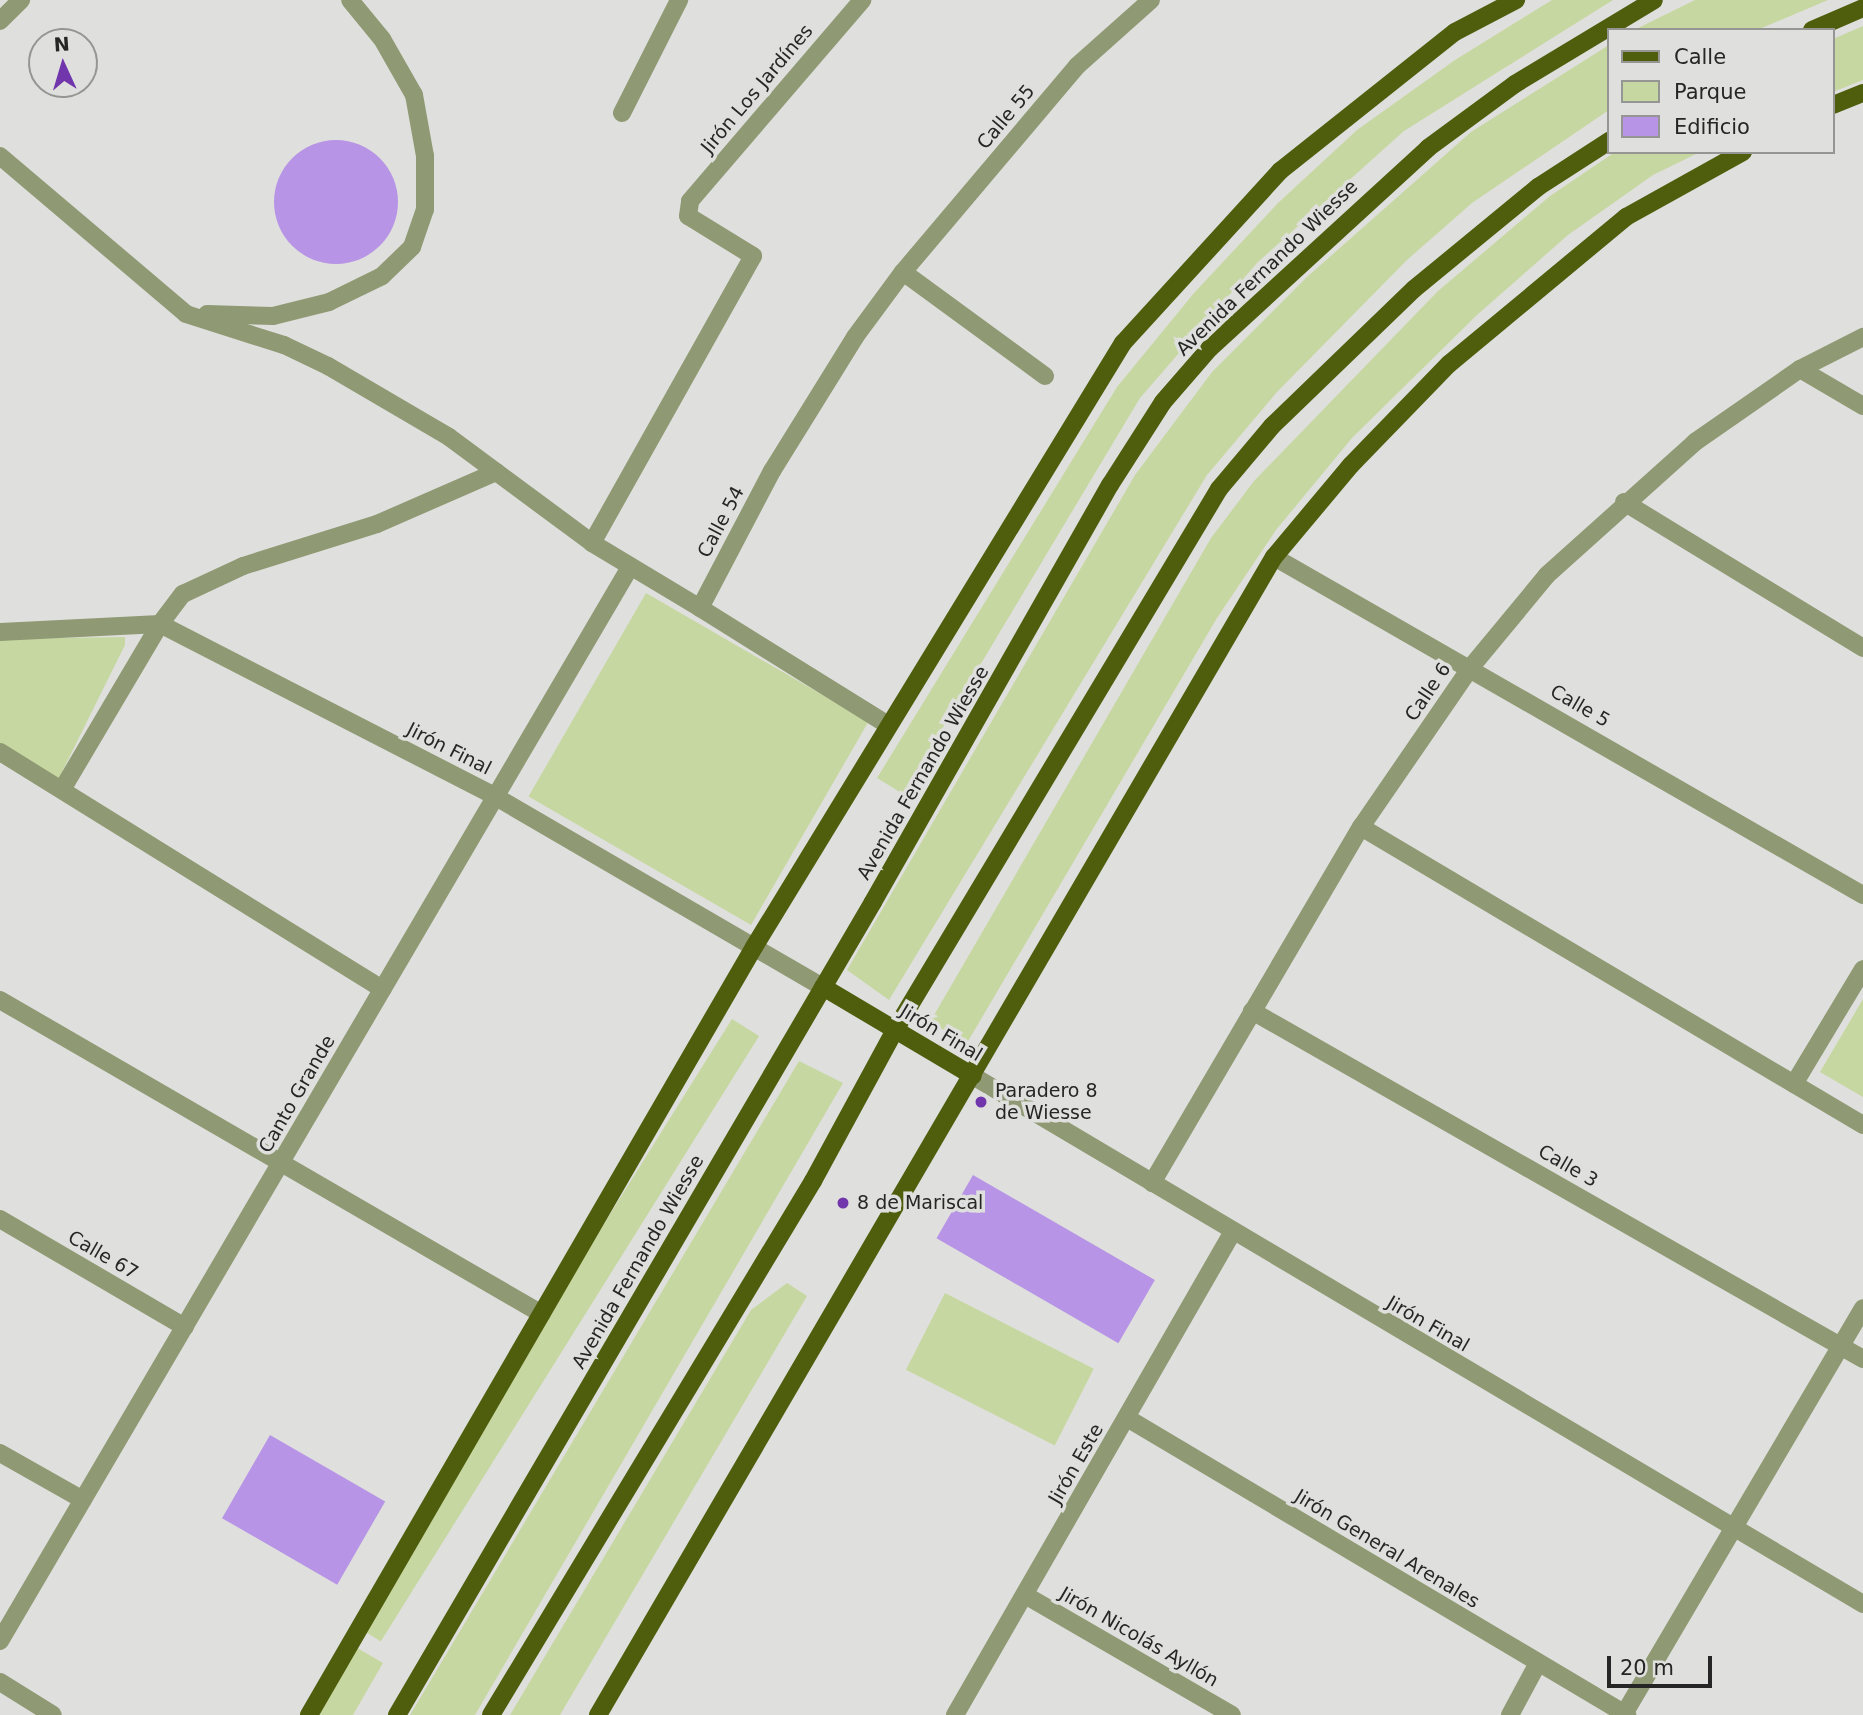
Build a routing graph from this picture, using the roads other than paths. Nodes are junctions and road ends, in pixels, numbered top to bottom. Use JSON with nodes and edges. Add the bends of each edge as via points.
{"nodes":[{"id":1,"x":21,"y":0,"type":"edge"},
{"id":2,"x":350,"y":0,"type":"edge"},
{"id":3,"x":679,"y":0,"type":"edge"},
{"id":4,"x":862,"y":0,"type":"edge"},
{"id":5,"x":1151,"y":0,"type":"edge"},
{"id":6,"x":1516,"y":0,"type":"edge"},
{"id":7,"x":1654,"y":0,"type":"edge"},
{"id":8,"x":1863,"y":8,"type":"edge"},
{"id":9,"x":0,"y":21,"type":"edge"},
{"id":10,"x":1817,"y":28,"type":"edge"},
{"id":11,"x":1863,"y":93,"type":"edge"},
{"id":12,"x":1835,"y":104,"type":"edge"},
{"id":13,"x":622,"y":113,"type":"dead end"},
{"id":14,"x":1608,"y":142,"type":"edge"},
{"id":15,"x":1739,"y":154,"type":"edge"},
{"id":16,"x":0,"y":156,"type":"edge"},
{"id":17,"x":903,"y":272,"type":"junction"},
{"id":18,"x":186,"y":314,"type":"junction"},
{"id":19,"x":1863,"y":337,"type":"edge"},
{"id":20,"x":1800,"y":369,"type":"junction"},
{"id":21,"x":1045,"y":376,"type":"dead end"},
{"id":22,"x":1863,"y":406,"type":"edge"},
{"id":23,"x":496,"y":472,"type":"junction"},
{"id":24,"x":1623,"y":502,"type":"junction"},
{"id":25,"x":592,"y":543,"type":"junction"},
{"id":26,"x":1274,"y":557,"type":"junction"},
{"id":27,"x":631,"y":567,"type":"junction"},
{"id":28,"x":700,"y":608,"type":"junction"},
{"id":29,"x":160,"y":624,"type":"junction"},
{"id":30,"x":0,"y":632,"type":"edge"},
{"id":31,"x":1863,"y":648,"type":"edge"},
{"id":32,"x":1471,"y":667,"type":"junction"},
{"id":33,"x":888,"y":725,"type":"junction"},
{"id":34,"x":0,"y":752,"type":"edge"},
{"id":35,"x":63,"y":788,"type":"junction"},
{"id":36,"x":496,"y":797,"type":"junction"},
{"id":37,"x":1361,"y":827,"type":"junction"},
{"id":38,"x":1863,"y":895,"type":"edge"},
{"id":39,"x":754,"y":947,"type":"junction"},
{"id":40,"x":1863,"y":969,"type":"edge"},
{"id":41,"x":823,"y":988,"type":"junction"},
{"id":42,"x":383,"y":989,"type":"junction"},
{"id":43,"x":0,"y":1000,"type":"edge"},
{"id":44,"x":1252,"y":1011,"type":"junction"},
{"id":45,"x":895,"y":1030,"type":"junction"},
{"id":46,"x":973,"y":1076,"type":"junction"},
{"id":47,"x":1794,"y":1084,"type":"junction"},
{"id":48,"x":1863,"y":1125,"type":"edge"},
{"id":49,"x":282,"y":1162,"type":"junction"},
{"id":50,"x":1152,"y":1183,"type":"junction"},
{"id":51,"x":0,"y":1219,"type":"edge"},
{"id":52,"x":1231,"y":1233,"type":"junction"},
{"id":53,"x":1863,"y":1308,"type":"edge"},
{"id":54,"x":542,"y":1314,"type":"junction"},
{"id":55,"x":185,"y":1327,"type":"junction"},
{"id":56,"x":1841,"y":1346,"type":"junction"},
{"id":57,"x":1863,"y":1359,"type":"edge"},
{"id":58,"x":1127,"y":1419,"type":"junction"},
{"id":59,"x":0,"y":1453,"type":"edge"},
{"id":60,"x":83,"y":1500,"type":"junction"},
{"id":61,"x":1736,"y":1528,"type":"junction"},
{"id":62,"x":1025,"y":1595,"type":"junction"},
{"id":63,"x":1863,"y":1604,"type":"edge"},
{"id":64,"x":0,"y":1642,"type":"edge"},
{"id":65,"x":1538,"y":1663,"type":"junction"},
{"id":66,"x":0,"y":1682,"type":"edge"},
{"id":67,"x":1625,"y":1714,"type":"edge"},
{"id":68,"x":52,"y":1715,"type":"edge"},
{"id":69,"x":309,"y":1715,"type":"edge"},
{"id":70,"x":397,"y":1715,"type":"edge"},
{"id":71,"x":491,"y":1715,"type":"edge"},
{"id":72,"x":598,"y":1715,"type":"edge"},
{"id":73,"x":955,"y":1715,"type":"edge"},
{"id":74,"x":1232,"y":1715,"type":"edge"},
{"id":75,"x":1510,"y":1715,"type":"edge"}],
"edges":[{"from":1,"to":9,"type":"street"},
{"from":2,"to":18,"type":"street","via":[[382,39],[414,95],[425,156],[425,210],[412,247],[382,276],[329,302],[273,316]]},
{"from":3,"to":13,"type":"street"},
{"from":4,"to":25,"type":"street","name":"Jirón Los Jardínes","via":[[688,207],[688,216],[753,256]]},
{"from":5,"to":17,"type":"street","name":"Calle 55","via":[[1077,66]]},
{"from":6,"to":33,"type":"main road","via":[[1455,32],[1280,171],[1123,343]]},
{"from":7,"to":41,"type":"main road","name":"Avenida Fernando Wiesse","via":[[1515,84],[1427,148],[1236,323],[1163,402],[1110,485]]},
{"from":8,"to":10,"type":"main road"},
{"from":11,"to":12,"type":"main road"},
{"from":14,"to":45,"type":"main road","via":[[1538,187],[1414,289],[1272,426],[1219,489]]},
{"from":15,"to":26,"type":"main road","via":[[1626,217],[1449,364],[1351,465]]},
{"from":16,"to":18,"type":"street"},
{"from":17,"to":21,"type":"street"},
{"from":17,"to":28,"type":"street","name":"Calle 54","via":[[855,337],[772,471]]},
{"from":18,"to":23,"type":"street","via":[[284,345],[328,366],[449,437]]},
{"from":19,"to":20,"type":"street","name":"Calle 6"},
{"from":20,"to":22,"type":"street"},
{"from":20,"to":24,"type":"street","name":"Calle 6","via":[[1695,442]]},
{"from":23,"to":25,"type":"street"},
{"from":23,"to":29,"type":"street","via":[[377,524],[243,566],[183,594]]},
{"from":24,"to":31,"type":"street"},
{"from":24,"to":32,"type":"street","name":"Calle 6","via":[[1547,575]]},
{"from":25,"to":27,"type":"street"},
{"from":26,"to":32,"type":"street","name":"Calle 5"},
{"from":26,"to":46,"type":"main road"},
{"from":27,"to":28,"type":"street"},
{"from":27,"to":36,"type":"street","name":"Canto Grande"},
{"from":28,"to":33,"type":"street"},
{"from":29,"to":30,"type":"street"},
{"from":29,"to":35,"type":"street"},
{"from":29,"to":36,"type":"street","name":"Jirón Final"},
{"from":32,"to":37,"type":"street","name":"Calle 6"},
{"from":32,"to":38,"type":"street","name":"Calle 5"},
{"from":33,"to":39,"type":"main road"},
{"from":34,"to":35,"type":"street"},
{"from":35,"to":42,"type":"street"},
{"from":36,"to":39,"type":"street","name":"Jirón Final"},
{"from":36,"to":42,"type":"street","name":"Canto Grande"},
{"from":37,"to":44,"type":"street","name":"Calle 6"},
{"from":37,"to":47,"type":"street"},
{"from":39,"to":41,"type":"street","name":"Jirón Final"},
{"from":39,"to":54,"type":"main road"},
{"from":40,"to":47,"type":"street"},
{"from":41,"to":45,"type":"main road","name":"Jirón Final"},
{"from":41,"to":70,"type":"main road","name":"Avenida Fernando Wiesse"},
{"from":42,"to":49,"type":"street","name":"Canto Grande"},
{"from":43,"to":49,"type":"street"},
{"from":44,"to":50,"type":"street","name":"Calle 6"},
{"from":44,"to":56,"type":"street","name":"Calle 3"},
{"from":45,"to":46,"type":"main road","name":"Jirón Final"},
{"from":45,"to":71,"type":"main road","via":[[813,1181]]},
{"from":46,"to":50,"type":"street","name":"Jirón Final"},
{"from":46,"to":72,"type":"main road"},
{"from":47,"to":48,"type":"street"},
{"from":49,"to":54,"type":"street"},
{"from":49,"to":55,"type":"street","name":"Canto Grande"},
{"from":50,"to":52,"type":"street","name":"Jirón Final"},
{"from":51,"to":55,"type":"street","name":"Calle 67"},
{"from":52,"to":58,"type":"street","name":"Jirón Este"},
{"from":52,"to":61,"type":"street","name":"Jirón Final"},
{"from":53,"to":56,"type":"street"},
{"from":54,"to":69,"type":"main road"},
{"from":55,"to":60,"type":"street","name":"Canto Grande"},
{"from":56,"to":57,"type":"street","name":"Calle 3"},
{"from":56,"to":61,"type":"street"},
{"from":58,"to":62,"type":"street","name":"Jirón Este"},
{"from":58,"to":65,"type":"street","name":"Jirón General Arenales"},
{"from":59,"to":60,"type":"street"},
{"from":60,"to":64,"type":"street","name":"Canto Grande"},
{"from":61,"to":63,"type":"street","name":"Jirón Final"},
{"from":61,"to":67,"type":"street"},
{"from":62,"to":73,"type":"street","name":"Jirón Este"},
{"from":62,"to":74,"type":"street","name":"Jirón Nicolás Ayllón"},
{"from":65,"to":67,"type":"street","name":"Jirón General Arenales"},
{"from":65,"to":75,"type":"street"},
{"from":66,"to":68,"type":"street"}]}
